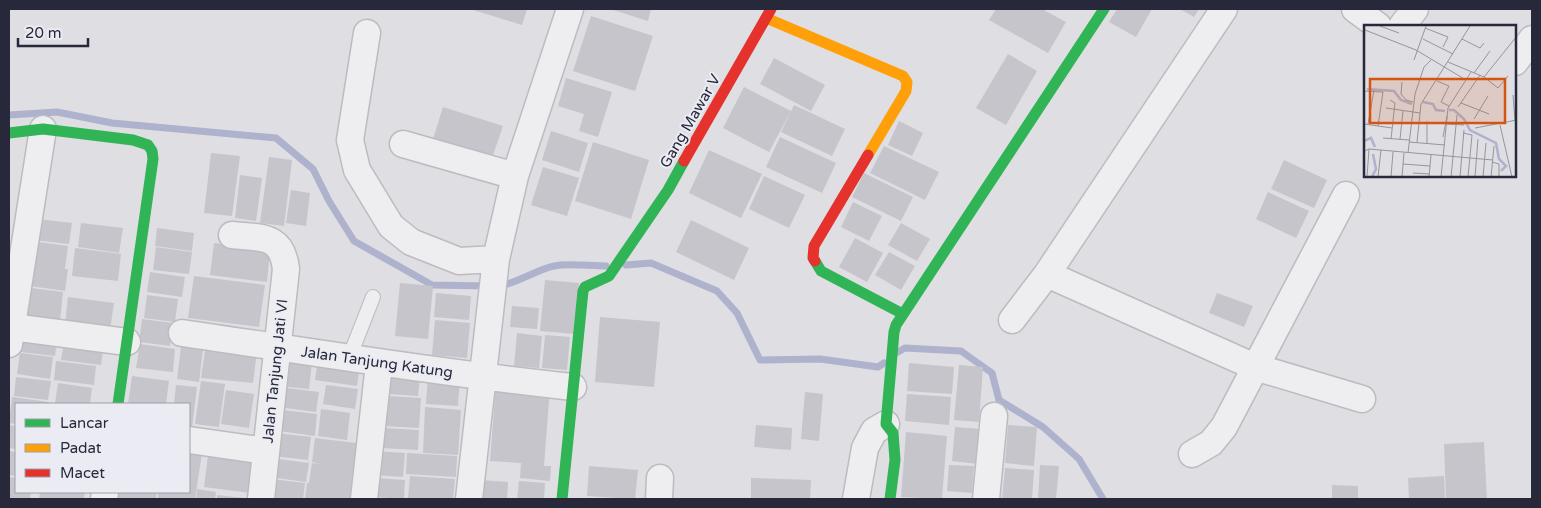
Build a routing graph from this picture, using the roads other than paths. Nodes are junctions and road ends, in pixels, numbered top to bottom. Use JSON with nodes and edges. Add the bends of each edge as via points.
{"nodes":[{"id":1,"x":570,"y":9,"type":"edge"},
{"id":2,"x":1103,"y":9,"type":"edge"},
{"id":3,"x":1224,"y":9,"type":"edge"},
{"id":4,"x":1355,"y":9,"type":"edge"},
{"id":5,"x":1415,"y":9,"type":"edge"},
{"id":6,"x":769,"y":13,"type":"edge"},
{"id":7,"x":1377,"y":25,"type":"edge"},
{"id":8,"x":1403,"y":25,"type":"edge"},
{"id":9,"x":368,"y":33,"type":"dead end"},
{"id":10,"x":1532,"y":39,"type":"edge"},
{"id":11,"x":1516,"y":61,"type":"edge"},
{"id":12,"x":43,"y":129,"type":"junction"},
{"id":13,"x":9,"y":132,"type":"edge"},
{"id":14,"x":403,"y":144,"type":"dead end"},
{"id":15,"x":515,"y":176,"type":"junction"},
{"id":16,"x":1346,"y":195,"type":"dead end"},
{"id":17,"x":232,"y":235,"type":"dead end"},
{"id":18,"x":1047,"y":274,"type":"junction"},
{"id":19,"x":494,"y":277,"type":"junction"},
{"id":20,"x":373,"y":297,"type":"dead end"},
{"id":21,"x":902,"y":314,"type":"junction"},
{"id":22,"x":1012,"y":320,"type":"dead end"},
{"id":23,"x":182,"y":333,"type":"dead end"},
{"id":24,"x":10,"y":335,"type":"edge"},
{"id":25,"x":127,"y":342,"type":"junction"},
{"id":26,"x":278,"y":347,"type":"junction"},
{"id":27,"x":349,"y":358,"type":"junction"},
{"id":28,"x":379,"y":364,"type":"junction"},
{"id":29,"x":1255,"y":367,"type":"junction"},
{"id":30,"x":482,"y":377,"type":"junction"},
{"id":31,"x":573,"y":387,"type":"junction"},
{"id":32,"x":1362,"y":399,"type":"dead end"},
{"id":33,"x":118,"y":403,"type":"edge"},
{"id":34,"x":994,"y":416,"type":"dead end"},
{"id":35,"x":886,"y":424,"type":"junction"},
{"id":36,"x":190,"y":440,"type":"edge"},
{"id":37,"x":266,"y":451,"type":"junction"},
{"id":38,"x":1192,"y":454,"type":"dead end"},
{"id":39,"x":261,"y":499,"type":"edge"},
{"id":40,"x":364,"y":499,"type":"edge"},
{"id":41,"x":469,"y":499,"type":"edge"},
{"id":42,"x":562,"y":499,"type":"edge"},
{"id":43,"x":856,"y":499,"type":"edge"},
{"id":44,"x":890,"y":499,"type":"edge"},
{"id":45,"x":986,"y":499,"type":"edge"}],
"edges":[{"from":1,"to":15,"type":"street"},
{"from":2,"to":21,"type":"street"},
{"from":3,"to":18,"type":"street"},
{"from":4,"to":7,"type":"street"},
{"from":5,"to":8,"type":"street"},
{"from":6,"to":21,"type":"street","via":[[903,76],[907,82],[906,91],[814,246],[812,258],[821,271]]},
{"from":6,"to":31,"type":"street","name":"Gang Mawar V","via":[[668,190],[609,276],[585,287]]},
{"from":9,"to":19,"type":"street","via":[[350,140],[357,170],[391,226],[411,242]]},
{"from":10,"to":11,"type":"street"},
{"from":12,"to":13,"type":"street"},
{"from":12,"to":24,"type":"street"},
{"from":12,"to":25,"type":"street","via":[[132,140],[148,145],[152,151]]},
{"from":14,"to":15,"type":"street"},
{"from":15,"to":19,"type":"street"},
{"from":16,"to":29,"type":"street"},
{"from":17,"to":26,"type":"street","name":"Jalan Tanjung Jati VI","via":[[270,240],[282,250],[286,269]]},
{"from":18,"to":22,"type":"street"},
{"from":18,"to":29,"type":"street"},
{"from":19,"to":30,"type":"street"},
{"from":20,"to":27,"type":"lane"},
{"from":21,"to":35,"type":"street","via":[[894,332]]},
{"from":23,"to":26,"type":"street","name":"Jalan Tanjung Katung"},
{"from":24,"to":25,"type":"street"},
{"from":25,"to":33,"type":"street"},
{"from":26,"to":27,"type":"street","name":"Jalan Tanjung Katung"},
{"from":26,"to":37,"type":"street","name":"Jalan Tanjung Jati VI"},
{"from":27,"to":28,"type":"street","name":"Jalan Tanjung Katung"},
{"from":28,"to":30,"type":"street","name":"Jalan Tanjung Katung"},
{"from":28,"to":40,"type":"street"},
{"from":29,"to":32,"type":"street"},
{"from":29,"to":38,"type":"street","via":[[1224,427],[1211,443]]},
{"from":30,"to":31,"type":"street","name":"Jalan Tanjung Katung"},
{"from":30,"to":41,"type":"street"},
{"from":31,"to":42,"type":"street"},
{"from":34,"to":45,"type":"street"},
{"from":35,"to":43,"type":"street","via":[[874,431],[865,448]]},
{"from":35,"to":44,"type":"street","via":[[893,433],[895,460]]},
{"from":36,"to":37,"type":"street"},
{"from":37,"to":39,"type":"street","name":"Jalan Tanjung Jati VI"}]}
